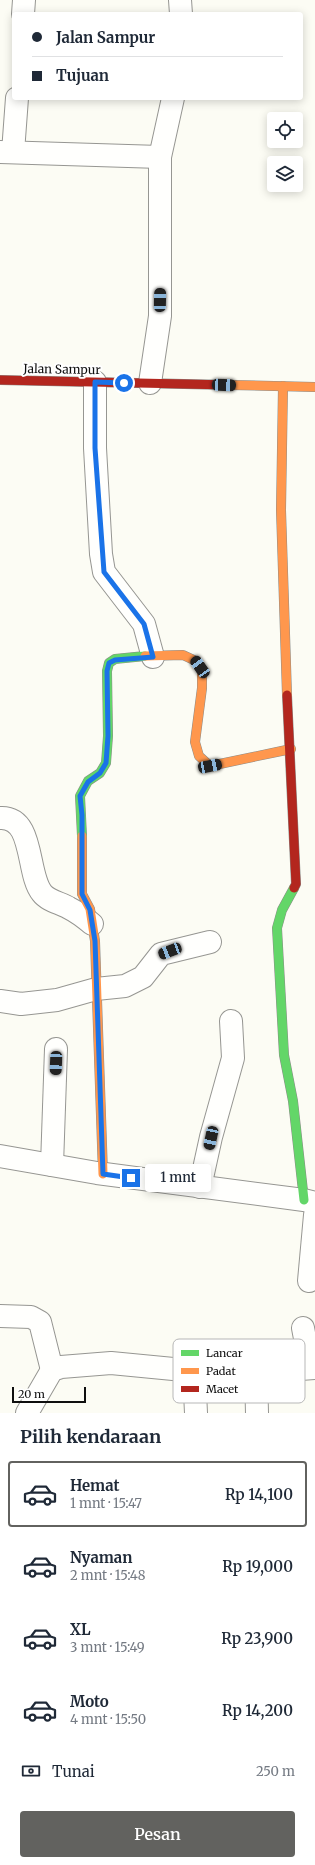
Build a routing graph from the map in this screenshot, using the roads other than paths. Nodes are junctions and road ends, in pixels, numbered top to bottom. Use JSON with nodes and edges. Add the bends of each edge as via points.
{"nodes":[{"id":1,"x":24,"y":0,"type":"edge"},
{"id":2,"x":180,"y":0,"type":"edge"},
{"id":3,"x":23,"y":12,"type":"edge"},
{"id":4,"x":181,"y":12,"type":"edge"},
{"id":5,"x":17,"y":100,"type":"edge"},
{"id":6,"x":173,"y":100,"type":"edge"},
{"id":7,"x":7,"y":152,"type":"edge"},
{"id":8,"x":160,"y":158,"type":"junction"},
{"id":9,"x":0,"y":380,"type":"edge"},
{"id":10,"x":95,"y":382,"type":"junction"},
{"id":11,"x":150,"y":383,"type":"junction"},
{"id":12,"x":283,"y":386,"type":"junction"},
{"id":13,"x":315,"y":387,"type":"edge"},
{"id":14,"x":153,"y":657,"type":"junction"},
{"id":15,"x":291,"y":750,"type":"junction"},
{"id":16,"x":0,"y":818,"type":"edge"},
{"id":17,"x":92,"y":924,"type":"junction"},
{"id":18,"x":210,"y":942,"type":"dead end"},
{"id":19,"x":96,"y":989,"type":"junction"},
{"id":20,"x":0,"y":1001,"type":"edge"},
{"id":21,"x":231,"y":1021,"type":"dead end"},
{"id":22,"x":56,"y":1048,"type":"dead end"},
{"id":23,"x":0,"y":1156,"type":"edge"},
{"id":24,"x":52,"y":1165,"type":"junction"},
{"id":25,"x":103,"y":1174,"type":"junction"},
{"id":26,"x":200,"y":1187,"type":"junction"},
{"id":27,"x":311,"y":1206,"type":"edge"},
{"id":28,"x":309,"y":1282,"type":"dead end"},
{"id":29,"x":0,"y":1316,"type":"edge"},
{"id":30,"x":303,"y":1328,"type":"dead end"},
{"id":31,"x":315,"y":1361,"type":"edge"},
{"id":32,"x":315,"y":1368,"type":"edge"},
{"id":33,"x":173,"y":1369,"type":"edge"},
{"id":34,"x":305,"y":1369,"type":"edge"},
{"id":35,"x":52,"y":1370,"type":"junction"},
{"id":36,"x":196,"y":1403,"type":"edge"},
{"id":37,"x":257,"y":1403,"type":"edge"},
{"id":38,"x":33,"y":1411,"type":"edge"},
{"id":39,"x":196,"y":1413,"type":"edge"},
{"id":40,"x":257,"y":1413,"type":"edge"}],
"edges":[{"from":1,"to":3,"type":"street"},
{"from":2,"to":4,"type":"street"},
{"from":5,"to":7,"type":"street"},
{"from":6,"to":8,"type":"street"},
{"from":7,"to":8,"type":"street"},
{"from":8,"to":11,"type":"street","via":[[160,316]]},
{"from":9,"to":10,"type":"street","name":"Jalan Sampur"},
{"from":10,"to":11,"type":"street","name":"Jalan Sampur"},
{"from":10,"to":14,"type":"street","via":[[95,448],[104,572],[144,624]]},
{"from":11,"to":12,"type":"street","name":"Jalan Sampur"},
{"from":12,"to":13,"type":"street","name":"Jalan Sampur"},
{"from":12,"to":15,"type":"street","via":[[283,574]]},
{"from":14,"to":15,"type":"street","via":[[183,655],[195,660],[200,667],[203,678],[194,738],[197,755],[204,763],[210,766]]},
{"from":14,"to":17,"type":"street","via":[[115,660],[109,663],[107,671],[106,763],[100,773],[88,782],[80,796],[82,894],[90,910]]},
{"from":15,"to":27,"type":"street","via":[[296,884],[282,910],[277,928],[284,1055]]},
{"from":16,"to":17,"type":"street","via":[[4,817],[16,823],[26,838],[42,894],[70,908]]},
{"from":17,"to":19,"type":"street"},
{"from":18,"to":19,"type":"street","via":[[161,954],[137,982]]},
{"from":19,"to":20,"type":"street","via":[[50,1001],[21,1004]]},
{"from":19,"to":25,"type":"street"},
{"from":21,"to":26,"type":"street","via":[[233,1058]]},
{"from":22,"to":24,"type":"street"},
{"from":23,"to":24,"type":"street"},
{"from":24,"to":25,"type":"street"},
{"from":25,"to":26,"type":"street"},
{"from":26,"to":27,"type":"street"},
{"from":27,"to":28,"type":"street"},
{"from":29,"to":35,"type":"street","via":[[31,1317],[40,1322]]},
{"from":30,"to":31,"type":"street","via":[[307,1349]]},
{"from":32,"to":34,"type":"street"},
{"from":33,"to":35,"type":"street","via":[[111,1363],[66,1366]]},
{"from":35,"to":38,"type":"street"},
{"from":36,"to":39,"type":"street"},
{"from":37,"to":40,"type":"street"}]}
